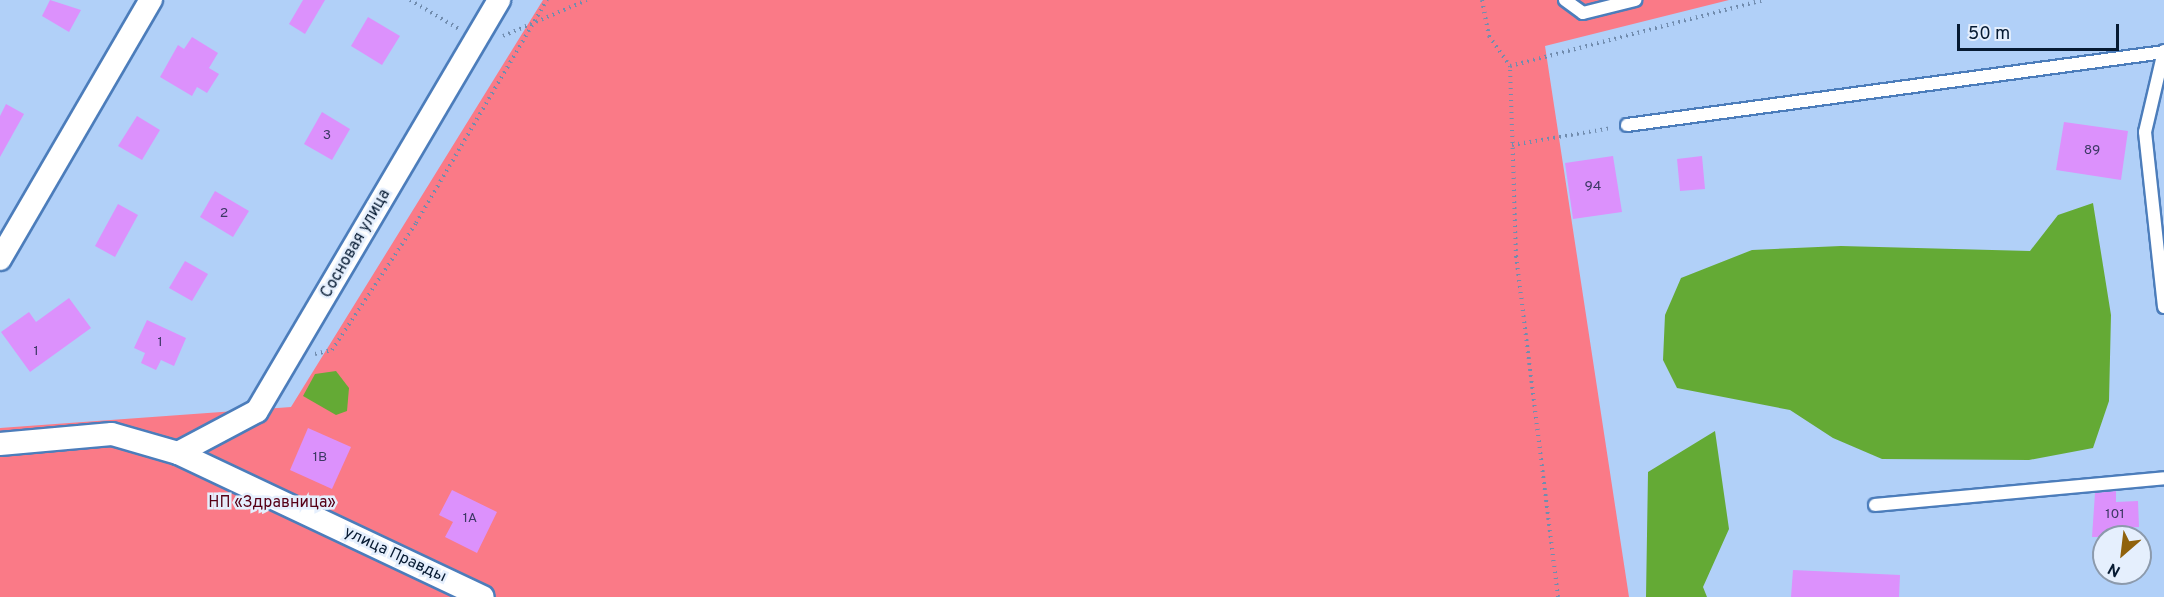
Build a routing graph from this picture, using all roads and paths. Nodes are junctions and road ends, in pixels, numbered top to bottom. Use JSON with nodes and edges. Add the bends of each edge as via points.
{"nodes":[{"id":1,"x":151,"y":0,"type":"edge"},
{"id":2,"x":499,"y":0,"type":"edge"},
{"id":3,"x":547,"y":0,"type":"edge"},
{"id":4,"x":1482,"y":0,"type":"edge"},
{"id":5,"x":1565,"y":0,"type":"edge"},
{"id":6,"x":1635,"y":0,"type":"edge"},
{"id":7,"x":1764,"y":0,"type":"edge"},
{"id":8,"x":2164,"y":51,"type":"edge"},
{"id":9,"x":1509,"y":66,"type":"junction"},
{"id":10,"x":1627,"y":125,"type":"joint"},
{"id":11,"x":1512,"y":145,"type":"junction"},
{"id":12,"x":0,"y":259,"type":"edge"},
{"id":13,"x":2164,"y":307,"type":"edge"},
{"id":14,"x":288,"y":360,"type":"junction"},
{"id":15,"x":0,"y":444,"type":"edge"},
{"id":16,"x":178,"y":453,"type":"junction"},
{"id":17,"x":2164,"y":478,"type":"edge"},
{"id":18,"x":1875,"y":505,"type":"dead end"},
{"id":19,"x":483,"y":597,"type":"edge"},
{"id":20,"x":1558,"y":597,"type":"edge"}],
"edges":[{"from":1,"to":12,"type":"street"},
{"from":2,"to":14,"type":"street","name":"Сосновая улица"},
{"from":3,"to":14,"type":"path","via":[[416,223],[332,350]]},
{"from":4,"to":9,"type":"path","via":[[1489,36]]},
{"from":5,"to":6,"type":"lane","via":[[1583,13]]},
{"from":7,"to":9,"type":"path"},
{"from":8,"to":10,"type":"lane"},
{"from":8,"to":13,"type":"lane","via":[[2145,132]]},
{"from":9,"to":11,"type":"path"},
{"from":10,"to":11,"type":"path"},
{"from":11,"to":20,"type":"path","via":[[1516,257]]},
{"from":14,"to":16,"type":"street","name":"Сосновая улица","via":[[257,411]]},
{"from":15,"to":16,"type":"street","name":"улица Правды","via":[[112,434]]},
{"from":16,"to":19,"type":"street","name":"улица Правды"},
{"from":17,"to":18,"type":"lane"}]}
